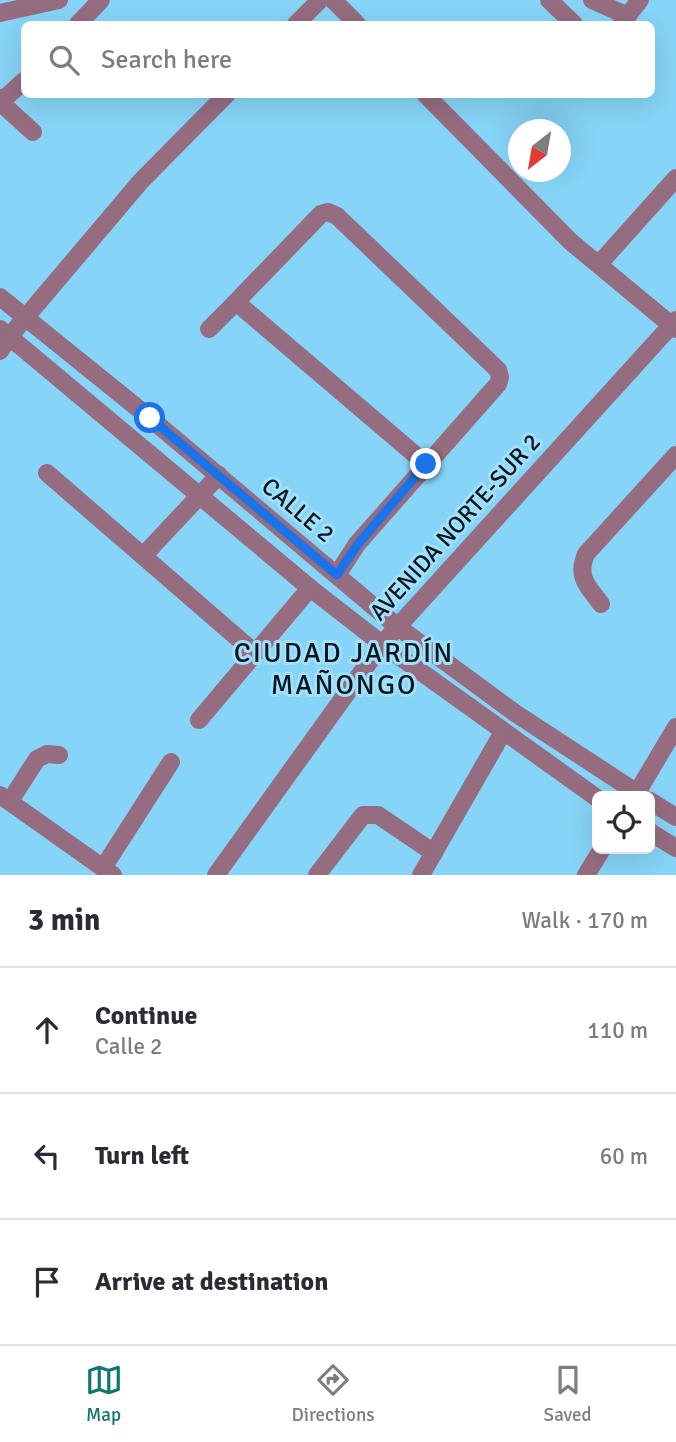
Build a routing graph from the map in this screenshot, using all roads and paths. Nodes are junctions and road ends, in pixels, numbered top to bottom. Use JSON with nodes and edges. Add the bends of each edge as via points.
{"nodes":[{"id":1,"x":60,"y":0,"type":"edge"},
{"id":2,"x":101,"y":0,"type":"edge"},
{"id":3,"x":320,"y":0,"type":"edge"},
{"id":4,"x":333,"y":0,"type":"edge"},
{"id":5,"x":549,"y":0,"type":"edge"},
{"id":6,"x":592,"y":0,"type":"edge"},
{"id":7,"x":640,"y":0,"type":"edge"},
{"id":8,"x":0,"y":13,"type":"edge"},
{"id":9,"x":624,"y":20,"type":"edge"},
{"id":10,"x":76,"y":21,"type":"edge"},
{"id":11,"x":80,"y":21,"type":"edge"},
{"id":12,"x":299,"y":21,"type":"edge"},
{"id":13,"x":354,"y":21,"type":"edge"},
{"id":14,"x":571,"y":21,"type":"edge"},
{"id":15,"x":21,"y":84,"type":"edge"},
{"id":16,"x":223,"y":98,"type":"edge"},
{"id":17,"x":429,"y":98,"type":"edge"},
{"id":18,"x":0,"y":100,"type":"edge"},
{"id":19,"x":33,"y":132,"type":"dead end"},
{"id":20,"x":676,"y":178,"type":"edge"},
{"id":21,"x":598,"y":264,"type":"junction"},
{"id":22,"x":0,"y":297,"type":"edge"},
{"id":23,"x":236,"y":302,"type":"junction"},
{"id":24,"x":25,"y":319,"type":"junction"},
{"id":25,"x":674,"y":325,"type":"edge"},
{"id":26,"x":209,"y":329,"type":"dead end"},
{"id":27,"x":3,"y":339,"type":"edge"},
{"id":28,"x":676,"y":454,"type":"edge"},
{"id":29,"x":426,"y":464,"type":"junction"},
{"id":30,"x":47,"y":473,"type":"dead end"},
{"id":31,"x":219,"y":475,"type":"junction"},
{"id":32,"x":200,"y":496,"type":"junction"},
{"id":33,"x":143,"y":556,"type":"junction"},
{"id":34,"x":337,"y":575,"type":"junction"},
{"id":35,"x":310,"y":588,"type":"junction"},
{"id":36,"x":601,"y":604,"type":"dead end"},
{"id":37,"x":398,"y":627,"type":"junction"},
{"id":38,"x":382,"y":644,"type":"junction"},
{"id":39,"x":255,"y":653,"type":"junction"},
{"id":40,"x":199,"y":720,"type":"dead end"},
{"id":41,"x":676,"y":727,"type":"edge"},
{"id":42,"x":503,"y":732,"type":"junction"},
{"id":43,"x":59,"y":755,"type":"dead end"},
{"id":44,"x":171,"y":762,"type":"dead end"},
{"id":45,"x":632,"y":791,"type":"edge"},
{"id":46,"x":644,"y":791,"type":"edge"},
{"id":47,"x":592,"y":794,"type":"edge"},
{"id":48,"x":5,"y":798,"type":"edge"},
{"id":49,"x":655,"y":805,"type":"edge"},
{"id":50,"x":676,"y":817,"type":"edge"},
{"id":51,"x":655,"y":835,"type":"edge"},
{"id":52,"x":676,"y":848,"type":"edge"},
{"id":53,"x":434,"y":853,"type":"junction"},
{"id":54,"x":599,"y":854,"type":"edge"},
{"id":55,"x":108,"y":871,"type":"edge"},
{"id":56,"x":216,"y":875,"type":"edge"},
{"id":57,"x":317,"y":875,"type":"edge"},
{"id":58,"x":421,"y":875,"type":"edge"},
{"id":59,"x":586,"y":875,"type":"edge"}],
"edges":[{"from":1,"to":8,"type":"street"},
{"from":1,"to":10,"type":"street","via":[[74,9]]},
{"from":2,"to":11,"type":"street"},
{"from":3,"to":12,"type":"street"},
{"from":4,"to":13,"type":"street"},
{"from":5,"to":14,"type":"street"},
{"from":6,"to":9,"type":"street"},
{"from":7,"to":9,"type":"street"},
{"from":15,"to":18,"type":"street"},
{"from":16,"to":24,"type":"street","via":[[141,181]]},
{"from":17,"to":21,"type":"street"},
{"from":18,"to":19,"type":"street"},
{"from":20,"to":21,"type":"street"},
{"from":21,"to":25,"type":"street"},
{"from":22,"to":24,"type":"street","name":"CALLE 2"},
{"from":23,"to":26,"type":"street"},
{"from":23,"to":29,"type":"street"},
{"from":23,"to":29,"type":"street","via":[[321,214],[337,216],[498,370],[498,384]]},
{"from":24,"to":27,"type":"street"},
{"from":24,"to":31,"type":"street","name":"CALLE 2"},
{"from":25,"to":37,"type":"street","name":"AVENIDA NORTE-SUR 2"},
{"from":27,"to":32,"type":"street","via":[[62,379]]},
{"from":28,"to":36,"type":"street","via":[[586,554],[582,577]]},
{"from":29,"to":34,"type":"street"},
{"from":30,"to":33,"type":"street"},
{"from":31,"to":32,"type":"street"},
{"from":31,"to":34,"type":"street","name":"CALLE 2"},
{"from":32,"to":33,"type":"street"},
{"from":32,"to":35,"type":"street"},
{"from":33,"to":39,"type":"street"},
{"from":34,"to":37,"type":"street","name":"CALLE 2"},
{"from":35,"to":38,"type":"street"},
{"from":35,"to":39,"type":"street"},
{"from":37,"to":38,"type":"street","name":"AVENIDA NORTE-SUR 2"},
{"from":37,"to":45,"type":"street","name":"CALLE 2"},
{"from":38,"to":42,"type":"street"},
{"from":38,"to":56,"type":"street","name":"AVENIDA NORTE-SUR 2"},
{"from":39,"to":40,"type":"street"},
{"from":41,"to":46,"type":"street"},
{"from":42,"to":47,"type":"street"},
{"from":42,"to":53,"type":"street"},
{"from":43,"to":48,"type":"street","via":[[37,759]]},
{"from":44,"to":55,"type":"street"},
{"from":48,"to":55,"type":"street"},
{"from":49,"to":50,"type":"street","name":"CALLE 2"},
{"from":51,"to":52,"type":"street"},
{"from":53,"to":57,"type":"street","via":[[370,813],[363,815]]},
{"from":53,"to":58,"type":"street"},
{"from":54,"to":59,"type":"street"}]}
